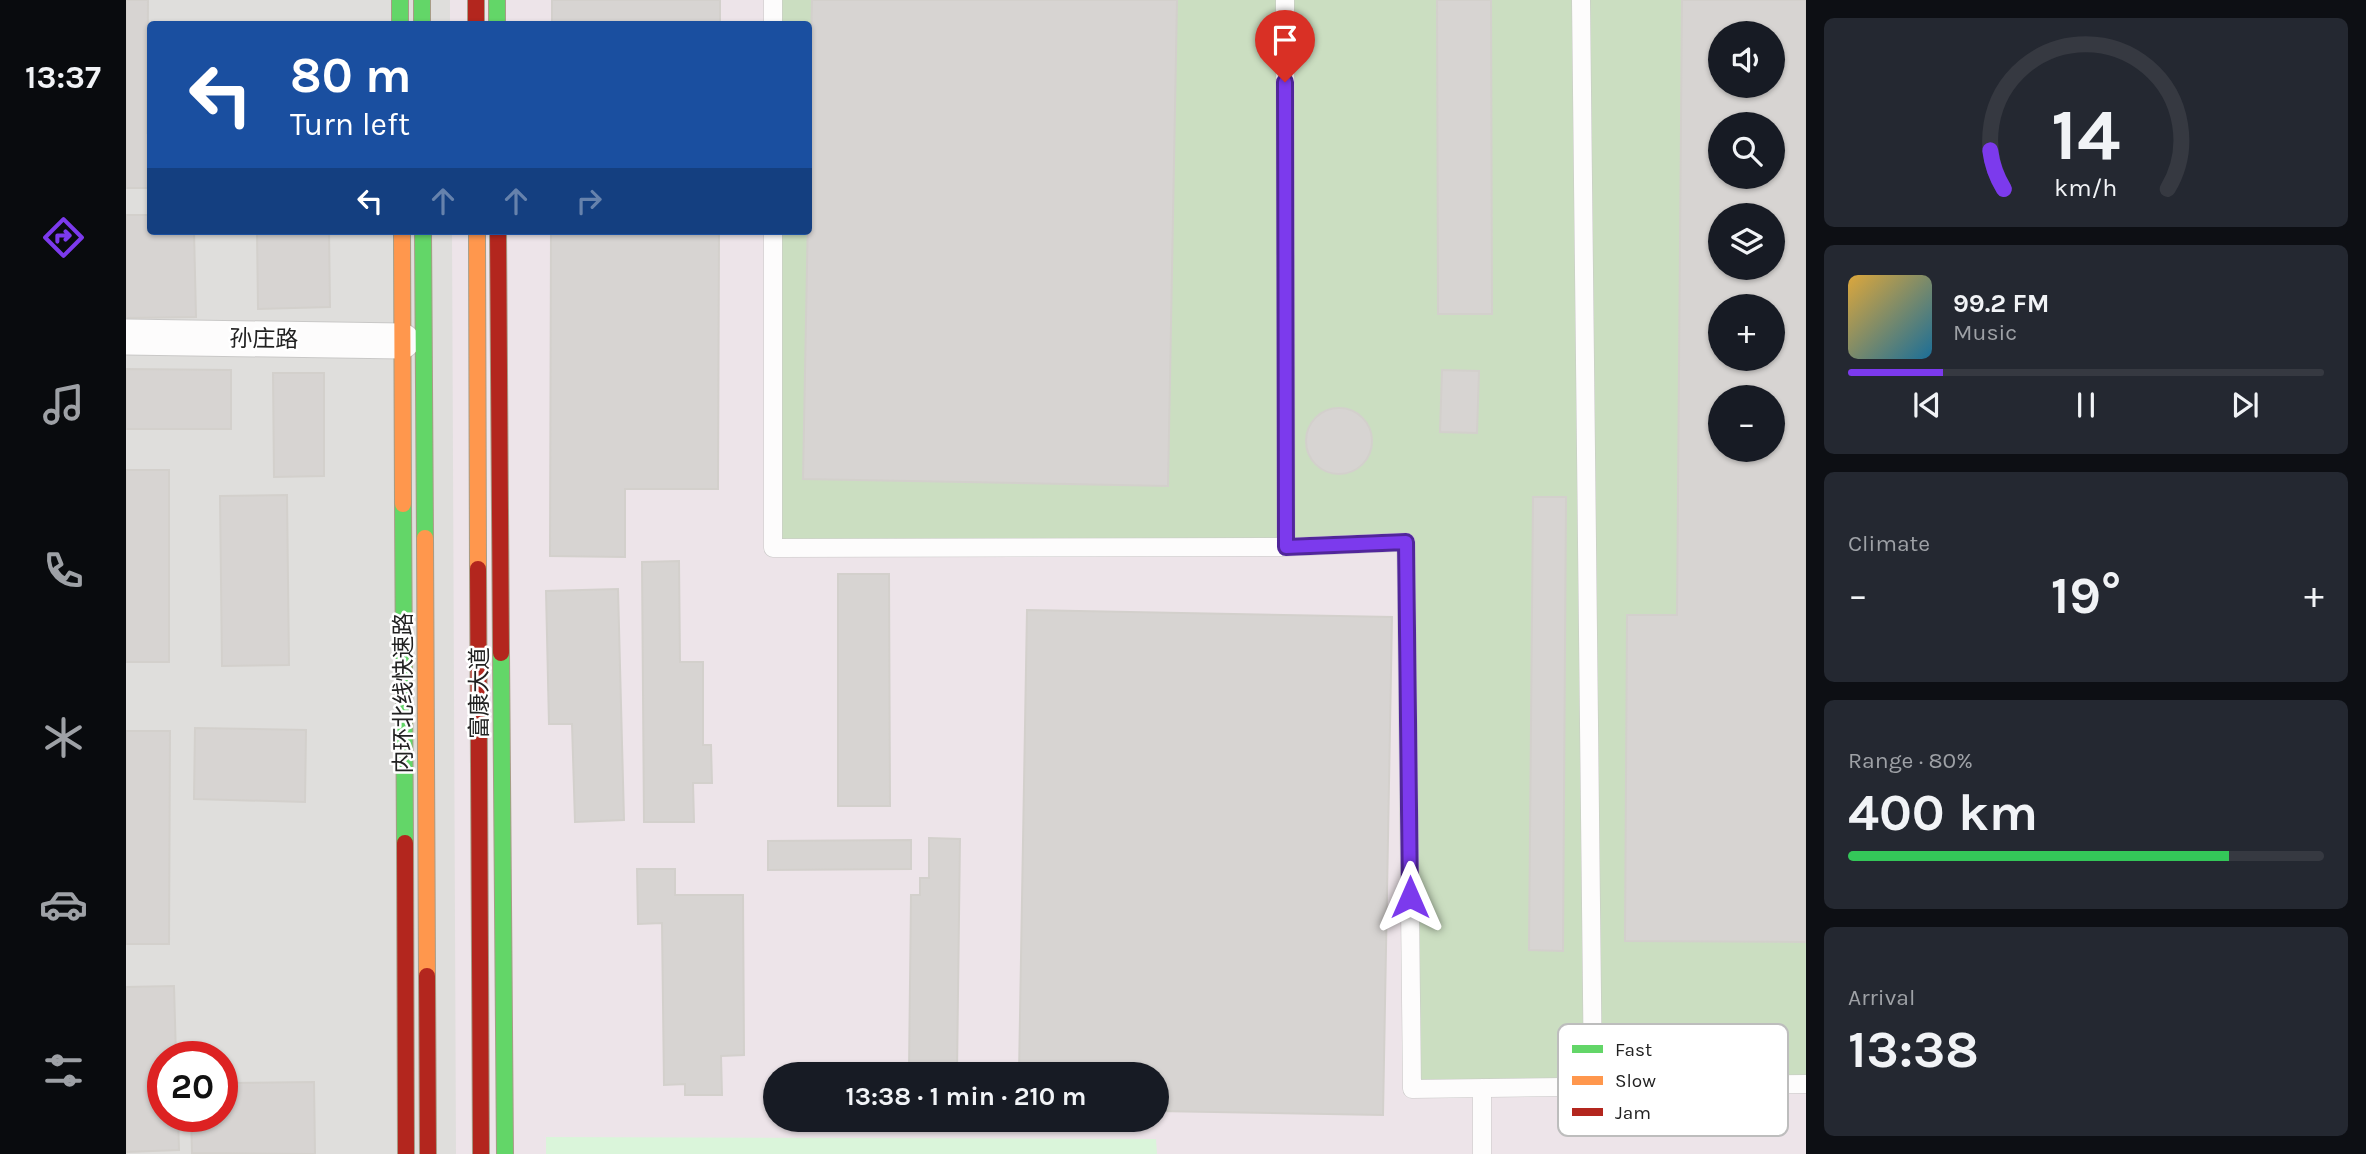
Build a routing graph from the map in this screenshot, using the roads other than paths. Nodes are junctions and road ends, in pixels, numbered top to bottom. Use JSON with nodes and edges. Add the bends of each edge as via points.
{"nodes":[{"id":1,"x":400,"y":0,"type":"edge"},
{"id":2,"x":422,"y":0,"type":"edge"},
{"id":3,"x":476,"y":0,"type":"edge"},
{"id":4,"x":496,"y":0,"type":"edge"},
{"id":5,"x":773,"y":0,"type":"edge"},
{"id":6,"x":1284,"y":0,"type":"edge"},
{"id":7,"x":1581,"y":0,"type":"edge"},
{"id":8,"x":400,"y":21,"type":"edge"},
{"id":9,"x":422,"y":21,"type":"edge"},
{"id":10,"x":476,"y":21,"type":"edge"},
{"id":11,"x":497,"y":21,"type":"edge"},
{"id":12,"x":773,"y":21,"type":"edge"},
{"id":13,"x":402,"y":235,"type":"edge"},
{"id":14,"x":423,"y":235,"type":"edge"},
{"id":15,"x":477,"y":235,"type":"edge"},
{"id":16,"x":498,"y":235,"type":"edge"},
{"id":17,"x":773,"y":235,"type":"edge"},
{"id":18,"x":126,"y":337,"type":"edge"},
{"id":19,"x":402,"y":341,"type":"junction"},
{"id":20,"x":1286,"y":547,"type":"junction"},
{"id":21,"x":1592,"y":1024,"type":"edge"},
{"id":22,"x":1788,"y":1084,"type":"edge"},
{"id":23,"x":1806,"y":1084,"type":"edge"},
{"id":24,"x":1558,"y":1087,"type":"edge"},
{"id":25,"x":1482,"y":1088,"type":"junction"},
{"id":26,"x":406,"y":1154,"type":"edge"},
{"id":27,"x":428,"y":1154,"type":"edge"},
{"id":28,"x":481,"y":1154,"type":"edge"},
{"id":29,"x":505,"y":1154,"type":"edge"},
{"id":30,"x":1482,"y":1154,"type":"edge"}],
"edges":[{"from":1,"to":8,"type":"main road"},
{"from":2,"to":9,"type":"main road"},
{"from":3,"to":10,"type":"main road"},
{"from":4,"to":11,"type":"main road"},
{"from":5,"to":12,"type":"lane"},
{"from":6,"to":20,"type":"lane"},
{"from":7,"to":21,"type":"lane"},
{"from":13,"to":19,"type":"main road"},
{"from":14,"to":27,"type":"main road","name":"内环北线快速路"},
{"from":15,"to":28,"type":"main road"},
{"from":16,"to":29,"type":"main road","name":"富康大道"},
{"from":17,"to":20,"type":"lane","via":[[773,548]]},
{"from":18,"to":19,"type":"street","name":"孙庄路"},
{"from":19,"to":26,"type":"main road"},
{"from":20,"to":25,"type":"lane","via":[[1406,542],[1412,1089]]},
{"from":22,"to":23,"type":"lane"},
{"from":24,"to":25,"type":"lane"},
{"from":25,"to":30,"type":"lane"}]}
